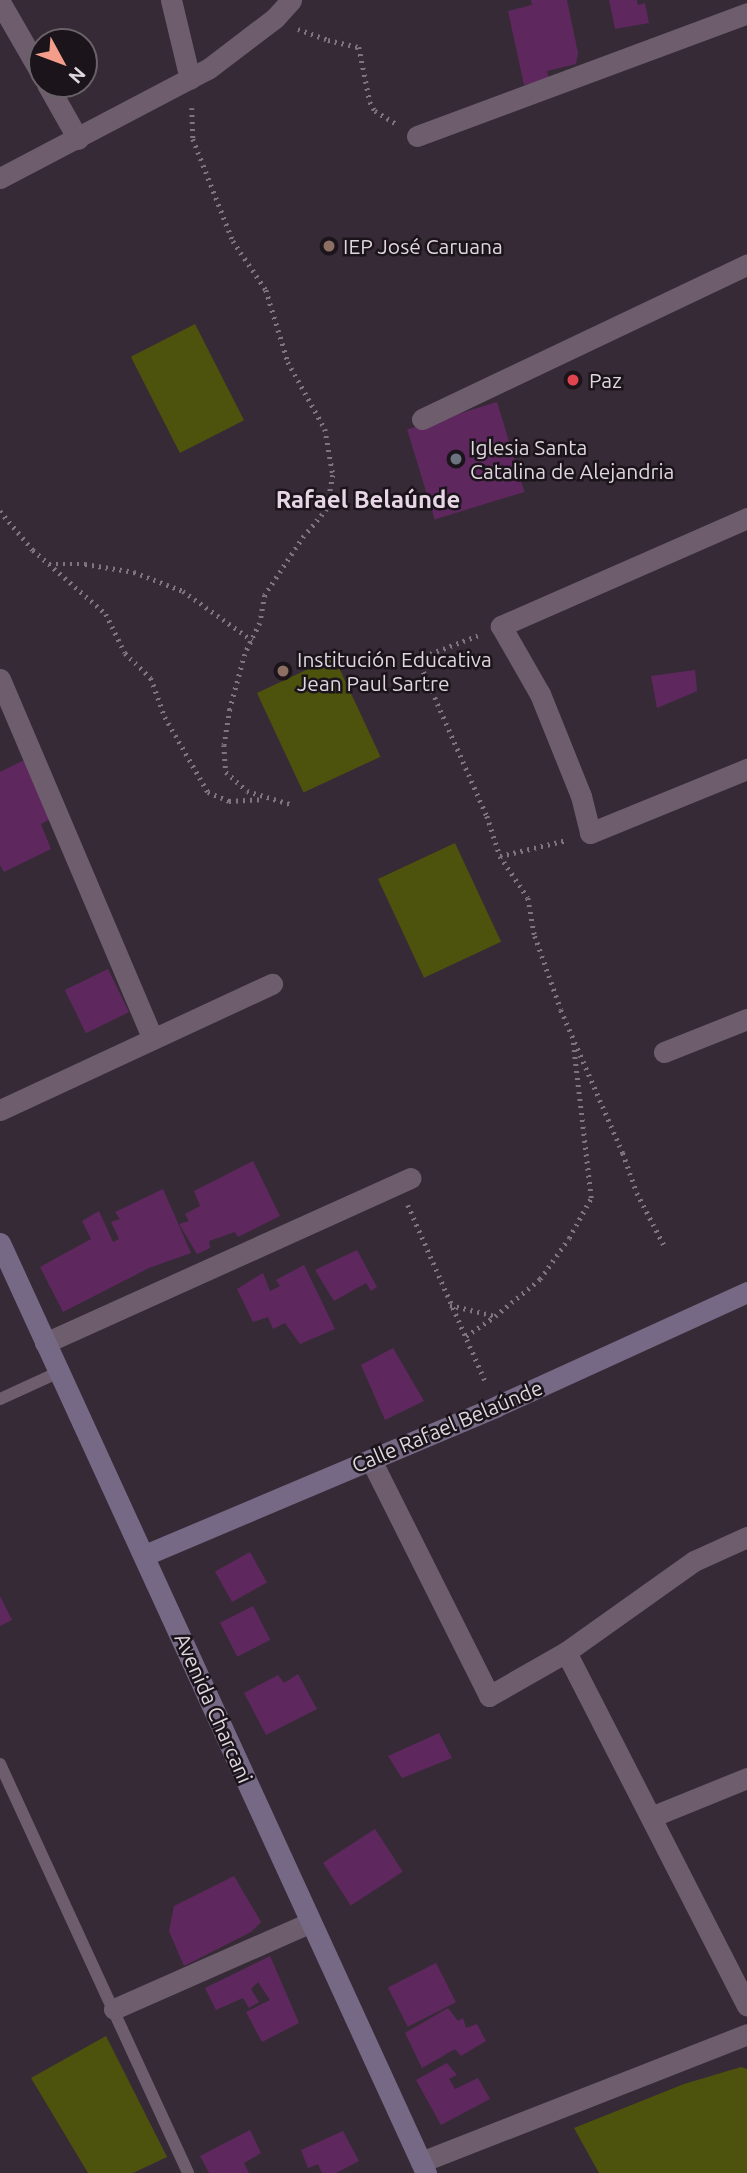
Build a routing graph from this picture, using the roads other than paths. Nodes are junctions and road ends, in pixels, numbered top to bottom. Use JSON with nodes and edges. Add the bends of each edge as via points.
{"nodes":[{"id":1,"x":171,"y":0,"type":"edge"},
{"id":2,"x":291,"y":0,"type":"edge"},
{"id":3,"x":0,"y":2,"type":"edge"},
{"id":4,"x":747,"y":13,"type":"edge"},
{"id":5,"x":28,"y":51,"type":"edge"},
{"id":6,"x":190,"y":79,"type":"junction"},
{"id":7,"x":55,"y":98,"type":"edge"},
{"id":8,"x":417,"y":136,"type":"road end"},
{"id":9,"x":78,"y":139,"type":"junction"},
{"id":10,"x":0,"y":178,"type":"edge"},
{"id":11,"x":747,"y":265,"type":"edge"},
{"id":12,"x":422,"y":419,"type":"dead end"},
{"id":13,"x":747,"y":518,"type":"edge"},
{"id":14,"x":0,"y":679,"type":"edge"},
{"id":15,"x":747,"y":769,"type":"edge"},
{"id":16,"x":272,"y":984,"type":"dead end"},
{"id":17,"x":747,"y":1019,"type":"edge"},
{"id":18,"x":153,"y":1039,"type":"junction"},
{"id":19,"x":664,"y":1052,"type":"dead end"},
{"id":20,"x":0,"y":1110,"type":"edge"},
{"id":21,"x":403,"y":1181,"type":"road end"},
{"id":22,"x":0,"y":1243,"type":"edge"},
{"id":23,"x":747,"y":1292,"type":"edge"},
{"id":24,"x":46,"y":1343,"type":"junction"},
{"id":25,"x":59,"y":1372,"type":"junction"},
{"id":26,"x":0,"y":1399,"type":"edge"},
{"id":27,"x":371,"y":1460,"type":"junction"},
{"id":28,"x":747,"y":1536,"type":"edge"},
{"id":29,"x":145,"y":1555,"type":"junction"},
{"id":30,"x":566,"y":1652,"type":"junction"},
{"id":31,"x":0,"y":1764,"type":"edge"},
{"id":32,"x":747,"y":1778,"type":"edge"},
{"id":33,"x":652,"y":1817,"type":"junction"},
{"id":34,"x":311,"y":1922,"type":"junction"},
{"id":35,"x":747,"y":2005,"type":"edge"},
{"id":36,"x":114,"y":2010,"type":"junction"},
{"id":37,"x":747,"y":2034,"type":"edge"},
{"id":38,"x":423,"y":2168,"type":"edge"},
{"id":39,"x":188,"y":2173,"type":"edge"}],
"edges":[{"from":1,"to":6,"type":"street"},
{"from":2,"to":6,"type":"street","via":[[275,18]]},
{"from":3,"to":5,"type":"street"},
{"from":4,"to":8,"type":"street"},
{"from":6,"to":9,"type":"street"},
{"from":7,"to":9,"type":"street"},
{"from":9,"to":10,"type":"street"},
{"from":11,"to":12,"type":"street"},
{"from":13,"to":15,"type":"street","via":[[501,626],[540,694],[590,833]]},
{"from":14,"to":18,"type":"street"},
{"from":16,"to":18,"type":"street"},
{"from":17,"to":19,"type":"street"},
{"from":18,"to":20,"type":"street"},
{"from":21,"to":24,"type":"street"},
{"from":22,"to":24,"type":"main road","name":"Avenida Charcani"},
{"from":23,"to":27,"type":"main road","name":"Calle Rafael Belaúnde"},
{"from":24,"to":25,"type":"main road","name":"Avenida Charcani"},
{"from":25,"to":26,"type":"lane"},
{"from":25,"to":29,"type":"main road","name":"Avenida Charcani"},
{"from":27,"to":29,"type":"main road","name":"Calle Rafael Belaúnde"},
{"from":27,"to":30,"type":"street","via":[[489,1696]]},
{"from":28,"to":30,"type":"street","via":[[694,1561]]},
{"from":29,"to":34,"type":"main road","name":"Avenida Charcani"},
{"from":30,"to":33,"type":"street"},
{"from":31,"to":36,"type":"lane"},
{"from":32,"to":33,"type":"street"},
{"from":33,"to":35,"type":"street"},
{"from":34,"to":36,"type":"street"},
{"from":34,"to":38,"type":"main road","name":"Avenida Charcani"},
{"from":36,"to":39,"type":"lane"},
{"from":37,"to":38,"type":"street"}]}
